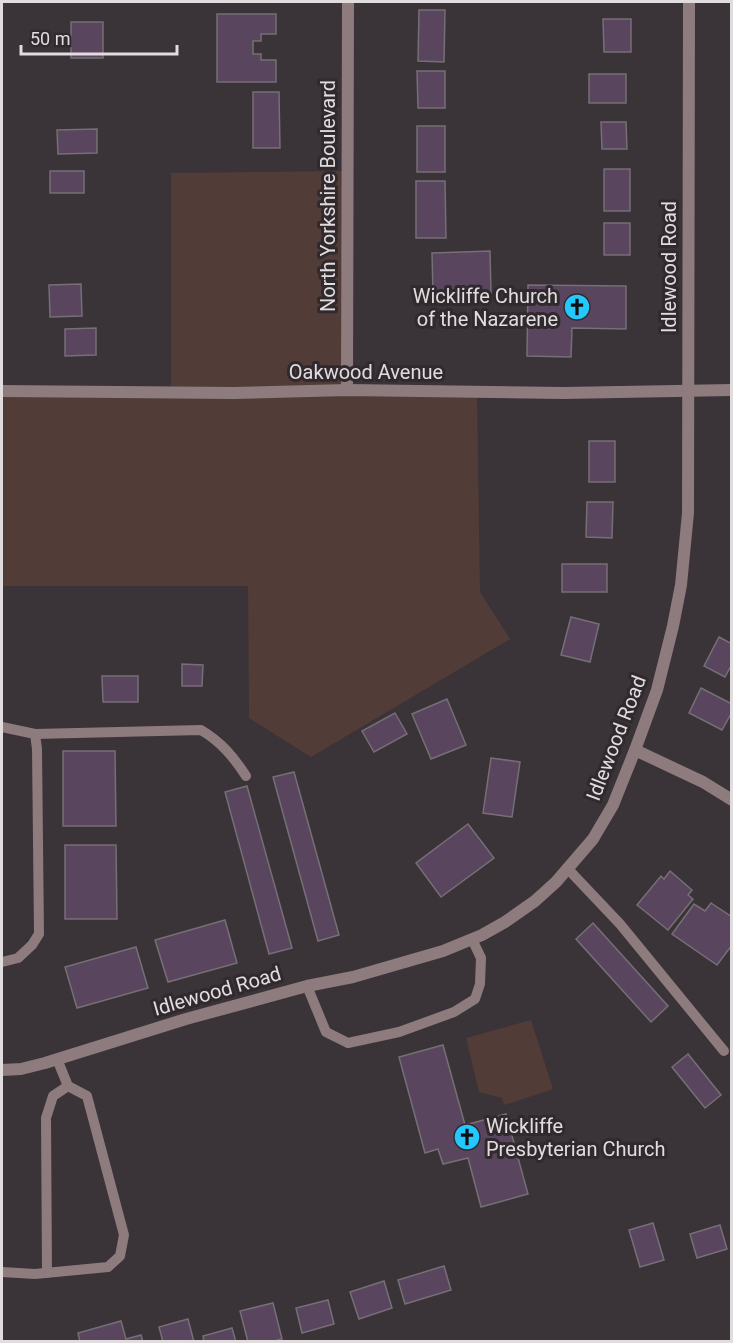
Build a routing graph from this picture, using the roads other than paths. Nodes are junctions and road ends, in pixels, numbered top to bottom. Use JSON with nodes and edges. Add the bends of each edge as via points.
{"nodes":[{"id":1,"x":348,"y":2,"type":"edge"},
{"id":2,"x":689,"y":2,"type":"edge"},
{"id":3,"x":347,"y":390,"type":"junction"},
{"id":4,"x":732,"y":390,"type":"edge"},
{"id":5,"x":2,"y":391,"type":"edge"},
{"id":6,"x":689,"y":391,"type":"junction"},
{"id":7,"x":2,"y":727,"type":"edge"},
{"id":8,"x":35,"y":734,"type":"junction"},
{"id":9,"x":635,"y":750,"type":"junction"},
{"id":10,"x":246,"y":776,"type":"dead end"},
{"id":11,"x":732,"y":800,"type":"edge"},
{"id":12,"x":567,"y":868,"type":"junction"},
{"id":13,"x":472,"y":939,"type":"junction"},
{"id":14,"x":2,"y":962,"type":"edge"},
{"id":15,"x":307,"y":986,"type":"junction"},
{"id":16,"x":724,"y":1051,"type":"dead end"},
{"id":17,"x":57,"y":1059,"type":"junction"},
{"id":18,"x":2,"y":1070,"type":"edge"},
{"id":19,"x":68,"y":1086,"type":"junction"},
{"id":20,"x":2,"y":1272,"type":"edge"},
{"id":21,"x":47,"y":1273,"type":"junction"}],
"edges":[{"from":1,"to":3,"type":"street","name":"North Yorkshire Boulevard"},
{"from":2,"to":6,"type":"street","name":"Idlewood Road"},
{"from":3,"to":5,"type":"street","name":"Oakwood Avenue"},
{"from":3,"to":6,"type":"street","name":"Oakwood Avenue"},
{"from":4,"to":6,"type":"street","name":"Oakwood Avenue"},
{"from":6,"to":9,"type":"street","name":"Idlewood Road","via":[[688,513],[681,585],[657,690]]},
{"from":7,"to":8,"type":"lane"},
{"from":8,"to":10,"type":"lane","via":[[201,730],[216,739]]},
{"from":8,"to":14,"type":"lane","via":[[39,933],[18,958]]},
{"from":9,"to":11,"type":"street"},
{"from":9,"to":12,"type":"street","name":"Idlewood Road","via":[[613,804],[593,838]]},
{"from":12,"to":13,"type":"street","name":"Idlewood Road","via":[[535,901]]},
{"from":12,"to":16,"type":"lane","via":[[620,924]]},
{"from":13,"to":15,"type":"street","name":"Idlewood Road","via":[[353,977]]},
{"from":13,"to":15,"type":"lane","via":[[481,958],[475,999],[454,1012],[399,1032],[348,1043],[326,1032]]},
{"from":15,"to":17,"type":"street","name":"Idlewood Road"},
{"from":17,"to":18,"type":"street","name":"Idlewood Road"},
{"from":17,"to":19,"type":"lane"},
{"from":19,"to":21,"type":"lane","via":[[53,1096],[46,1118]]},
{"from":19,"to":21,"type":"lane","via":[[87,1096],[124,1234],[120,1256],[108,1267]]},
{"from":20,"to":21,"type":"lane"}]}
